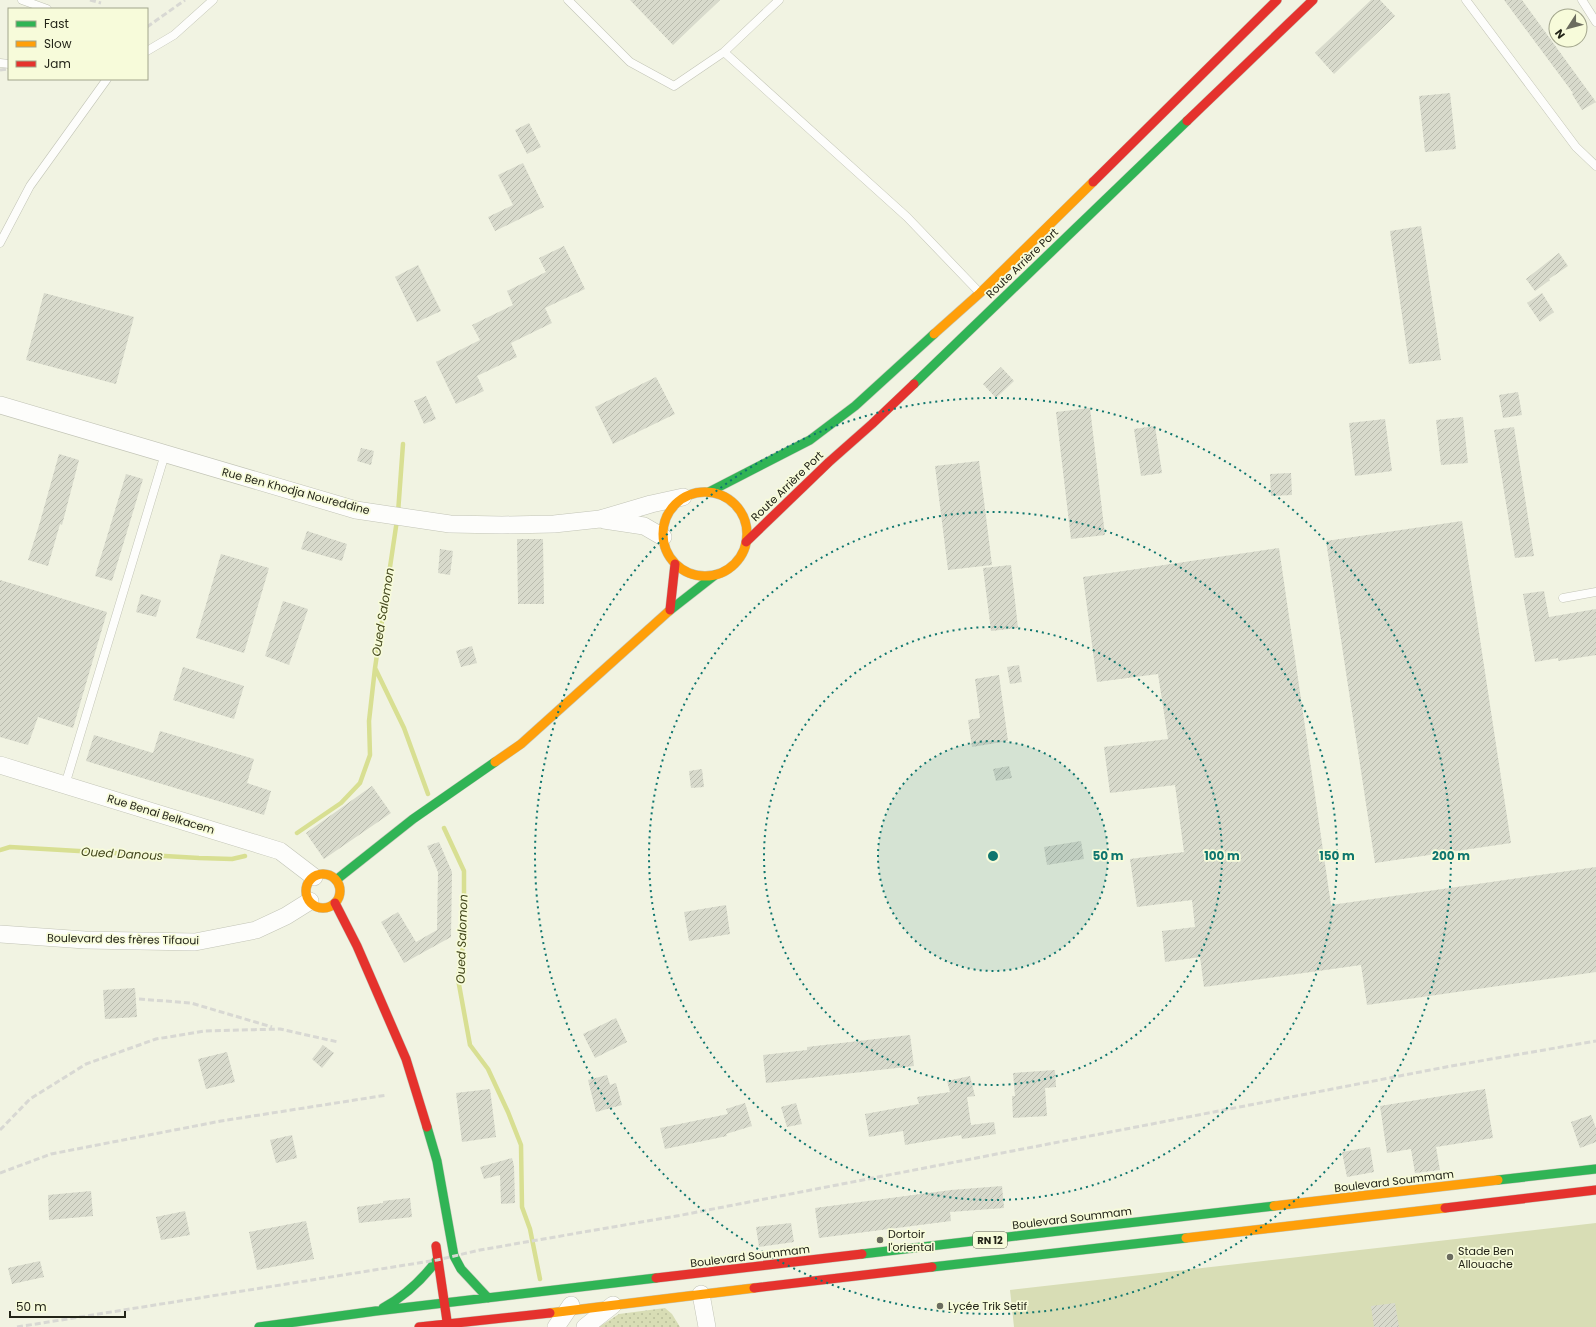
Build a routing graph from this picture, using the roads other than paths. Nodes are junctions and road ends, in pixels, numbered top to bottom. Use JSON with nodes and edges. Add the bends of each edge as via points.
{"nodes":[{"id":1,"x":22,"y":0,"type":"edge"},
{"id":2,"x":213,"y":0,"type":"edge"},
{"id":3,"x":568,"y":0,"type":"edge"},
{"id":4,"x":779,"y":0,"type":"edge"},
{"id":5,"x":1277,"y":0,"type":"edge"},
{"id":6,"x":1313,"y":0,"type":"edge"},
{"id":7,"x":1466,"y":0,"type":"edge"},
{"id":8,"x":1582,"y":0,"type":"edge"},
{"id":9,"x":44,"y":8,"type":"edge"},
{"id":10,"x":1596,"y":22,"type":"edge"},
{"id":11,"x":149,"y":48,"type":"edge"},
{"id":12,"x":724,"y":52,"type":"junction"},
{"id":13,"x":106,"y":80,"type":"edge"},
{"id":14,"x":1596,"y":166,"type":"edge"},
{"id":15,"x":0,"y":243,"type":"edge"},
{"id":16,"x":980,"y":293,"type":"junction"},
{"id":17,"x":0,"y":405,"type":"edge"},
{"id":18,"x":165,"y":454,"type":"junction"},
{"id":19,"x":709,"y":492,"type":"junction"},
{"id":20,"x":683,"y":497,"type":"junction"},
{"id":21,"x":600,"y":520,"type":"junction"},
{"id":22,"x":662,"y":537,"type":"junction"},
{"id":23,"x":746,"y":542,"type":"junction"},
{"id":24,"x":675,"y":564,"type":"junction"},
{"id":25,"x":715,"y":575,"type":"junction"},
{"id":26,"x":1596,"y":592,"type":"edge"},
{"id":27,"x":1563,"y":598,"type":"dead end"},
{"id":28,"x":670,"y":610,"type":"junction"},
{"id":29,"x":0,"y":765,"type":"edge"},
{"id":30,"x":65,"y":785,"type":"junction"},
{"id":31,"x":314,"y":877,"type":"junction"},
{"id":32,"x":336,"y":880,"type":"junction"},
{"id":33,"x":310,"y":901,"type":"junction"},
{"id":34,"x":335,"y":903,"type":"junction"},
{"id":35,"x":0,"y":934,"type":"edge"},
{"id":36,"x":425,"y":1125,"type":"junction"},
{"id":37,"x":426,"y":1155,"type":"dead end"},
{"id":38,"x":1596,"y":1169,"type":"edge"},
{"id":39,"x":1596,"y":1190,"type":"edge"},
{"id":40,"x":436,"y":1236,"type":"dead end"},
{"id":41,"x":454,"y":1256,"type":"junction"},
{"id":42,"x":437,"y":1260,"type":"junction"},
{"id":43,"x":458,"y":1279,"type":"dead end"},
{"id":44,"x":592,"y":1286,"type":"junction"},
{"id":45,"x":701,"y":1294,"type":"junction"},
{"id":46,"x":488,"y":1298,"type":"junction"},
{"id":47,"x":444,"y":1304,"type":"junction"},
{"id":48,"x":613,"y":1305,"type":"junction"},
{"id":49,"x":465,"y":1310,"type":"junction"},
{"id":50,"x":380,"y":1311,"type":"junction"},
{"id":51,"x":566,"y":1311,"type":"junction"},
{"id":52,"x":526,"y":1322,"type":"edge"},
{"id":53,"x":447,"y":1323,"type":"junction"},
{"id":54,"x":259,"y":1327,"type":"edge"},
{"id":55,"x":419,"y":1327,"type":"edge"},
{"id":56,"x":496,"y":1327,"type":"edge"},
{"id":57,"x":556,"y":1327,"type":"edge"},
{"id":58,"x":585,"y":1327,"type":"edge"},
{"id":59,"x":707,"y":1327,"type":"edge"}],
"edges":[{"from":1,"to":9,"type":"lane"},
{"from":2,"to":11,"type":"lane","via":[[174,35]]},
{"from":3,"to":12,"type":"lane","via":[[630,62],[674,86]]},
{"from":4,"to":12,"type":"lane"},
{"from":5,"to":16,"type":"street","name":"Route Arrière Port"},
{"from":6,"to":23,"type":"street","name":"Route Arrière Port"},
{"from":7,"to":14,"type":"lane","via":[[1576,147]]},
{"from":8,"to":10,"type":"lane"},
{"from":12,"to":16,"type":"lane","via":[[906,217]]},
{"from":13,"to":15,"type":"lane","via":[[30,186]]},
{"from":16,"to":19,"type":"street","name":"Route Arrière Port","via":[[855,406],[810,440]]},
{"from":17,"to":18,"type":"street","name":"Rue Ben Khodja Noureddine"},
{"from":18,"to":21,"type":"street","name":"Rue Ben Khodja Noureddine","via":[[356,510],[450,524],[554,524]]},
{"from":18,"to":30,"type":"lane"},
{"from":19,"to":20,"type":"street"},
{"from":19,"to":23,"type":"street","via":[[734,503],[747,528]]},
{"from":20,"to":21,"type":"street","name":"Rue Ben Khodja Noureddine"},
{"from":20,"to":22,"type":"street","via":[[667,514]]},
{"from":21,"to":22,"type":"street","name":"Rue Ben Khodja Noureddine","via":[[644,526]]},
{"from":22,"to":24,"type":"street"},
{"from":23,"to":25,"type":"street","via":[[736,563]]},
{"from":24,"to":25,"type":"street","via":[[687,572],[701,576]]},
{"from":24,"to":28,"type":"street"},
{"from":25,"to":28,"type":"street"},
{"from":26,"to":27,"type":"lane"},
{"from":28,"to":32,"type":"street","via":[[520,744],[413,819]]},
{"from":29,"to":30,"type":"street","name":"Rue Benai Belkacem"},
{"from":30,"to":31,"type":"street","name":"Rue Benai Belkacem","via":[[280,851]]},
{"from":31,"to":32,"type":"street","via":[[323,874]]},
{"from":31,"to":33,"type":"street","via":[[306,891]]},
{"from":32,"to":34,"type":"street","via":[[340,894]]},
{"from":33,"to":34,"type":"street","via":[[325,908]]},
{"from":33,"to":35,"type":"street","name":"Boulevard des frères Tifaoui","via":[[256,930],[195,942],[85,940]]},
{"from":34,"to":36,"type":"street","via":[[357,946],[406,1059]]},
{"from":36,"to":37,"type":"street"},
{"from":36,"to":41,"type":"street","via":[[437,1161]]},
{"from":38,"to":44,"type":"street","name":"Boulevard Soummam","number":"RN 12"},
{"from":39,"to":45,"type":"street","name":"Boulevard Soummam","number":"RN 12"},
{"from":40,"to":42,"type":"street"},
{"from":41,"to":43,"type":"street"},
{"from":41,"to":46,"type":"street","via":[[461,1269]]},
{"from":42,"to":47,"type":"street"},
{"from":42,"to":50,"type":"street","via":[[408,1293]]},
{"from":44,"to":46,"type":"street","name":"Boulevard Soummam","number":"RN 12"},
{"from":44,"to":51,"type":"street"},
{"from":45,"to":48,"type":"street","name":"Boulevard Soummam","number":"RN 12"},
{"from":45,"to":59,"type":"street"},
{"from":46,"to":49,"type":"street","name":"Boulevard Soummam","number":"RN 12"},
{"from":46,"to":52,"type":"street","via":[[508,1308]]},
{"from":47,"to":49,"type":"street","name":"Boulevard Soummam","number":"RN 12"},
{"from":47,"to":50,"type":"street","name":"Boulevard Soummam","number":"RN 12"},
{"from":47,"to":53,"type":"street"},
{"from":48,"to":51,"type":"street","name":"Boulevard Soummam","number":"RN 12"},
{"from":48,"to":58,"type":"street"},
{"from":49,"to":52,"type":"street","name":"Boulevard Soummam","number":"RN 12"},
{"from":49,"to":53,"type":"street","name":"Boulevard Soummam","number":"RN 12"},
{"from":49,"to":56,"type":"street"},
{"from":50,"to":54,"type":"street","number":"RN 12"},
{"from":51,"to":52,"type":"street","name":"Boulevard Soummam","number":"RN 12"},
{"from":51,"to":57,"type":"street"},
{"from":53,"to":55,"type":"street","name":"Boulevard Soummam","number":"RN 12"}]}
